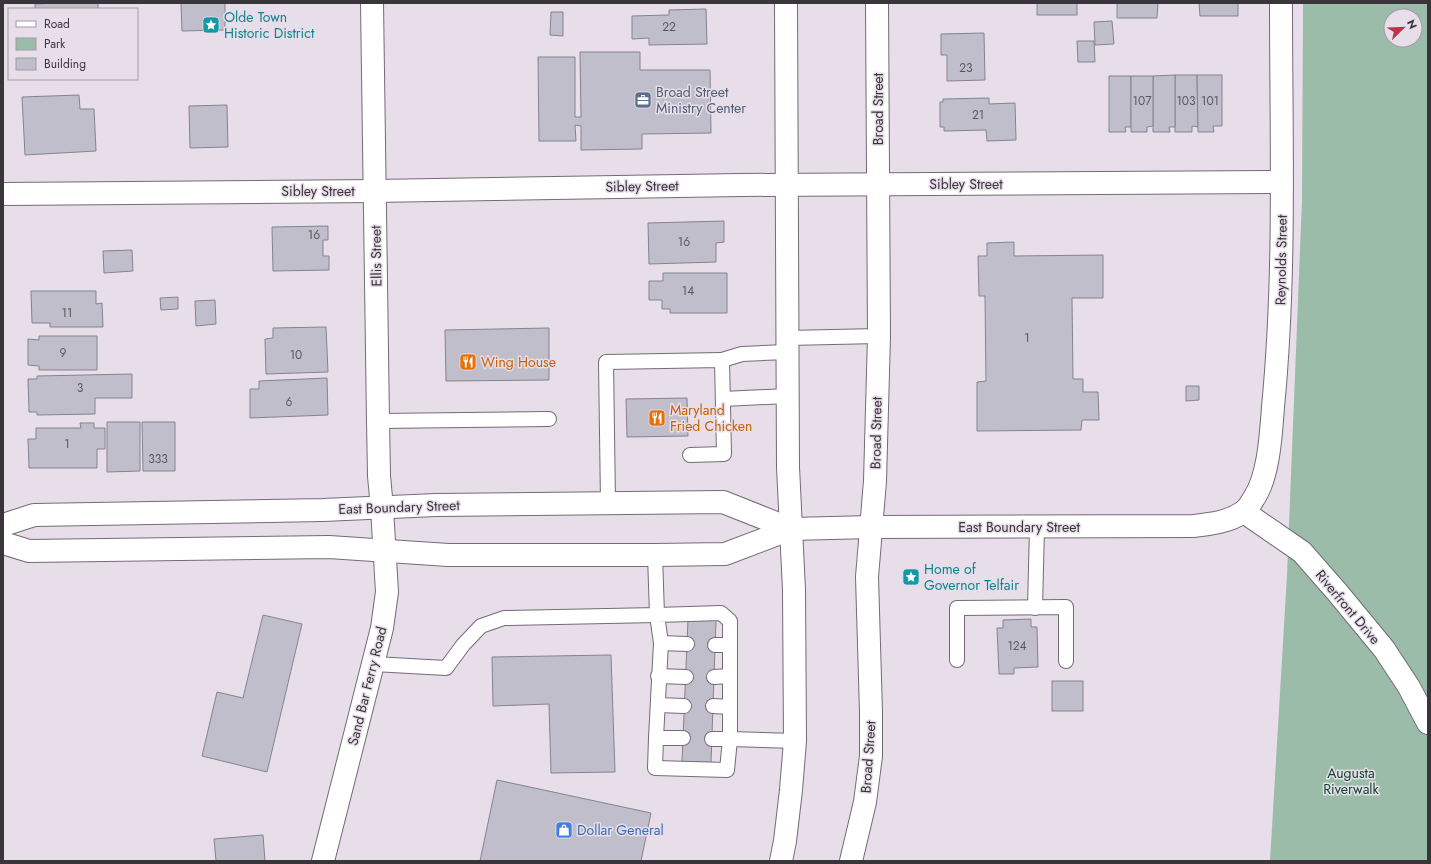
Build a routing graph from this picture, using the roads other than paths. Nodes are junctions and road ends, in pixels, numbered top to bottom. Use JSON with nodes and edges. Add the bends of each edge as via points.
{"nodes":[{"id":1,"x":372,"y":3,"type":"edge"},
{"id":2,"x":786,"y":3,"type":"edge"},
{"id":3,"x":877,"y":3,"type":"edge"},
{"id":4,"x":1281,"y":3,"type":"edge"},
{"id":5,"x":1281,"y":182,"type":"junction"},
{"id":6,"x":878,"y":184,"type":"junction"},
{"id":7,"x":787,"y":185,"type":"junction"},
{"id":8,"x":375,"y":191,"type":"junction"},
{"id":9,"x":3,"y":194,"type":"edge"},
{"id":10,"x":879,"y":336,"type":"junction"},
{"id":11,"x":787,"y":345,"type":"junction"},
{"id":12,"x":722,"y":360,"type":"junction"},
{"id":13,"x":788,"y":396,"type":"junction"},
{"id":14,"x":723,"y":399,"type":"junction"},
{"id":15,"x":549,"y":419,"type":"dead end"},
{"id":16,"x":378,"y":421,"type":"junction"},
{"id":17,"x":690,"y":455,"type":"dead end"},
{"id":18,"x":608,"y":503,"type":"junction"},
{"id":19,"x":382,"y":508,"type":"junction"},
{"id":20,"x":1244,"y":512,"type":"junction"},
{"id":21,"x":3,"y":525,"type":"edge"},
{"id":22,"x":872,"y":527,"type":"junction"},
{"id":23,"x":1037,"y":527,"type":"junction"},
{"id":24,"x":791,"y":528,"type":"junction"},
{"id":25,"x":3,"y":543,"type":"edge"},
{"id":26,"x":385,"y":551,"type":"junction"},
{"id":27,"x":655,"y":555,"type":"junction"},
{"id":28,"x":1035,"y":608,"type":"junction"},
{"id":29,"x":657,"y":615,"type":"junction"},
{"id":30,"x":660,"y":643,"type":"junction"},
{"id":31,"x":687,"y":644,"type":"dead end"},
{"id":32,"x":716,"y":645,"type":"dead end"},
{"id":33,"x":730,"y":645,"type":"junction"},
{"id":34,"x":957,"y":660,"type":"dead end"},
{"id":35,"x":1066,"y":661,"type":"dead end"},
{"id":36,"x":374,"y":664,"type":"junction"},
{"id":37,"x":658,"y":676,"type":"junction"},
{"id":38,"x":730,"y":676,"type":"junction"},
{"id":39,"x":686,"y":677,"type":"dead end"},
{"id":40,"x":714,"y":677,"type":"dead end"},
{"id":41,"x":658,"y":705,"type":"junction"},
{"id":42,"x":684,"y":706,"type":"dead end"},
{"id":43,"x":713,"y":706,"type":"dead end"},
{"id":44,"x":730,"y":707,"type":"junction"},
{"id":45,"x":1428,"y":723,"type":"edge"},
{"id":46,"x":656,"y":738,"type":"junction"},
{"id":47,"x":683,"y":738,"type":"dead end"},
{"id":48,"x":730,"y":739,"type":"junction"},
{"id":49,"x":712,"y":740,"type":"dead end"},
{"id":50,"x":795,"y":741,"type":"junction"},
{"id":51,"x":323,"y":861,"type":"edge"},
{"id":52,"x":781,"y":861,"type":"edge"},
{"id":53,"x":851,"y":861,"type":"edge"}],
"edges":[{"from":1,"to":8,"type":"main road","name":"Ellis Street"},
{"from":2,"to":7,"type":"main road"},
{"from":3,"to":6,"type":"main road","name":"Broad Street"},
{"from":4,"to":5,"type":"main road","name":"Reynolds Street"},
{"from":5,"to":6,"type":"main road","name":"Sibley Street"},
{"from":5,"to":20,"type":"main road","name":"Reynolds Street","via":[[1281,293],[1270,438],[1264,475],[1256,497]]},
{"from":6,"to":7,"type":"main road","name":"Sibley Street"},
{"from":6,"to":10,"type":"main road","name":"Broad Street"},
{"from":7,"to":8,"type":"main road","name":"Sibley Street"},
{"from":7,"to":11,"type":"main road"},
{"from":8,"to":9,"type":"main road","name":"Sibley Street"},
{"from":8,"to":16,"type":"main road","name":"Ellis Street"},
{"from":10,"to":11,"type":"lane"},
{"from":10,"to":22,"type":"main road","name":"Broad Street"},
{"from":11,"to":12,"type":"lane"},
{"from":11,"to":13,"type":"main road"},
{"from":12,"to":14,"type":"lane"},
{"from":12,"to":18,"type":"lane","via":[[606,362]]},
{"from":13,"to":14,"type":"lane"},
{"from":13,"to":24,"type":"main road"},
{"from":14,"to":17,"type":"lane","via":[[724,454]]},
{"from":15,"to":16,"type":"lane"},
{"from":16,"to":19,"type":"main road","name":"Ellis Street"},
{"from":18,"to":19,"type":"main road","name":"East Boundary Street"},
{"from":18,"to":24,"type":"main road","name":"East Boundary Street","via":[[723,502]]},
{"from":19,"to":21,"type":"main road","name":"East Boundary Street","via":[[34,515]]},
{"from":19,"to":26,"type":"main road","name":"Sand Bar Ferry Road"},
{"from":20,"to":23,"type":"main road","name":"East Boundary Street","via":[[1214,524],[1194,526]]},
{"from":20,"to":45,"type":"main road","name":"Riverfront Drive","via":[[1302,552],[1323,576],[1384,649],[1409,686]]},
{"from":22,"to":23,"type":"main road","name":"East Boundary Street"},
{"from":22,"to":24,"type":"main road","name":"East Boundary Street"},
{"from":22,"to":53,"type":"main road","name":"Broad Street","via":[[867,577],[870,756],[865,802]]},
{"from":23,"to":28,"type":"lane"},
{"from":24,"to":27,"type":"main road","name":"East Boundary Street","via":[[726,554]]},
{"from":24,"to":50,"type":"main road"},
{"from":25,"to":26,"type":"main road","name":"East Boundary Street","via":[[29,551],[329,547]]},
{"from":26,"to":27,"type":"main road","name":"East Boundary Street","via":[[448,555]]},
{"from":26,"to":36,"type":"main road","name":"Sand Bar Ferry Road","via":[[387,592]]},
{"from":27,"to":29,"type":"lane"},
{"from":28,"to":34,"type":"lane","via":[[957,608]]},
{"from":28,"to":35,"type":"lane","via":[[1066,607]]},
{"from":29,"to":30,"type":"lane"},
{"from":29,"to":33,"type":"lane","via":[[721,613],[730,621]]},
{"from":29,"to":36,"type":"lane","via":[[504,618],[481,626],[446,668]]},
{"from":30,"to":31,"type":"lane"},
{"from":30,"to":37,"type":"lane"},
{"from":32,"to":33,"type":"lane"},
{"from":33,"to":38,"type":"lane"},
{"from":36,"to":51,"type":"main road","name":"Sand Bar Ferry Road"},
{"from":37,"to":39,"type":"lane"},
{"from":37,"to":41,"type":"lane"},
{"from":38,"to":40,"type":"lane"},
{"from":38,"to":44,"type":"lane"},
{"from":41,"to":42,"type":"lane"},
{"from":41,"to":46,"type":"lane"},
{"from":43,"to":44,"type":"lane"},
{"from":44,"to":48,"type":"lane"},
{"from":46,"to":47,"type":"lane"},
{"from":46,"to":48,"type":"lane","via":[[655,768],[727,770]]},
{"from":48,"to":49,"type":"lane"},
{"from":48,"to":50,"type":"lane"},
{"from":50,"to":52,"type":"main road","via":[[790,804]]}]}
